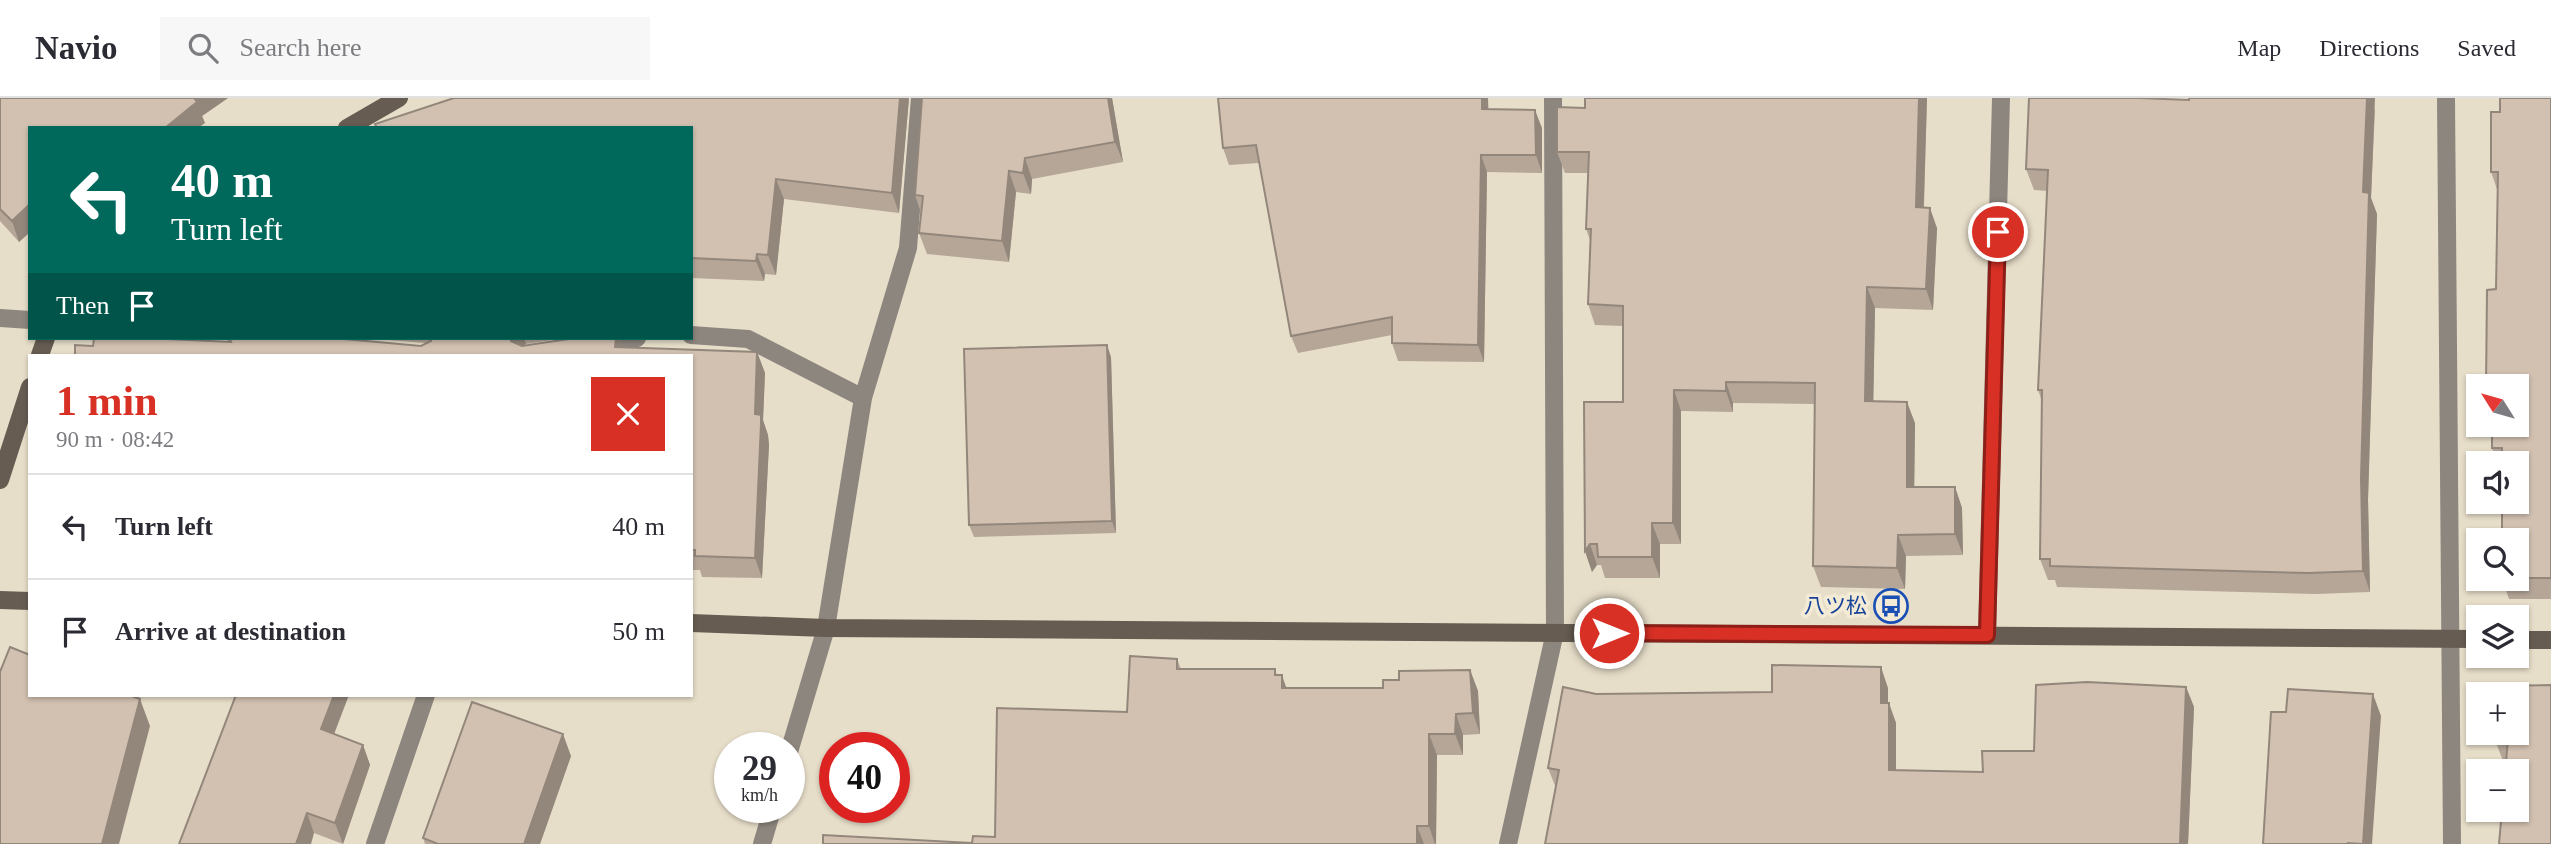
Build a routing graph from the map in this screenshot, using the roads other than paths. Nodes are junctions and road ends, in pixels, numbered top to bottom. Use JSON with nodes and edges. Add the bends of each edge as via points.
{"nodes":[{"id":1,"x":399,"y":98,"type":"edge"},
{"id":2,"x":920,"y":98,"type":"edge"},
{"id":3,"x":1553,"y":98,"type":"edge"},
{"id":4,"x":2001,"y":98,"type":"edge"},
{"id":5,"x":2446,"y":98,"type":"edge"},
{"id":6,"x":350,"y":126,"type":"edge"},
{"id":7,"x":0,"y":318,"type":"edge"},
{"id":8,"x":28,"y":320,"type":"edge"},
{"id":9,"x":693,"y":335,"type":"edge"},
{"id":10,"x":623,"y":340,"type":"edge"},
{"id":11,"x":582,"y":346,"type":"edge"},
{"id":12,"x":28,"y":393,"type":"edge"},
{"id":13,"x":863,"y":398,"type":"junction"},
{"id":14,"x":0,"y":480,"type":"edge"},
{"id":15,"x":0,"y":600,"type":"edge"},
{"id":16,"x":28,"y":601,"type":"edge"},
{"id":17,"x":693,"y":623,"type":"edge"},
{"id":18,"x":826,"y":628,"type":"junction"},
{"id":19,"x":1555,"y":632,"type":"junction"},
{"id":20,"x":1987,"y":635,"type":"junction"},
{"id":21,"x":2451,"y":639,"type":"junction"},
{"id":22,"x":2466,"y":639,"type":"edge"},
{"id":23,"x":2529,"y":640,"type":"edge"},
{"id":24,"x":2551,"y":640,"type":"edge"},
{"id":25,"x":425,"y":697,"type":"edge"},
{"id":26,"x":795,"y":732,"type":"edge"},
{"id":27,"x":768,"y":823,"type":"edge"},
{"id":28,"x":375,"y":844,"type":"edge"},
{"id":29,"x":762,"y":844,"type":"edge"},
{"id":30,"x":1508,"y":844,"type":"edge"},
{"id":31,"x":2452,"y":844,"type":"edge"}],
"edges":[{"from":1,"to":6,"type":"street"},
{"from":2,"to":13,"type":"street","via":[[908,248]]},
{"from":3,"to":19,"type":"street"},
{"from":4,"to":20,"type":"street"},
{"from":5,"to":21,"type":"street"},
{"from":7,"to":8,"type":"street"},
{"from":9,"to":13,"type":"street","via":[[748,339]]},
{"from":10,"to":11,"type":"street"},
{"from":12,"to":14,"type":"street"},
{"from":13,"to":18,"type":"street"},
{"from":15,"to":16,"type":"street"},
{"from":17,"to":18,"type":"street"},
{"from":18,"to":19,"type":"street"},
{"from":18,"to":26,"type":"street"},
{"from":19,"to":20,"type":"street"},
{"from":19,"to":30,"type":"street"},
{"from":20,"to":21,"type":"street"},
{"from":21,"to":22,"type":"street"},
{"from":21,"to":31,"type":"street"},
{"from":23,"to":24,"type":"street"},
{"from":25,"to":28,"type":"street"},
{"from":27,"to":29,"type":"street"}]}
